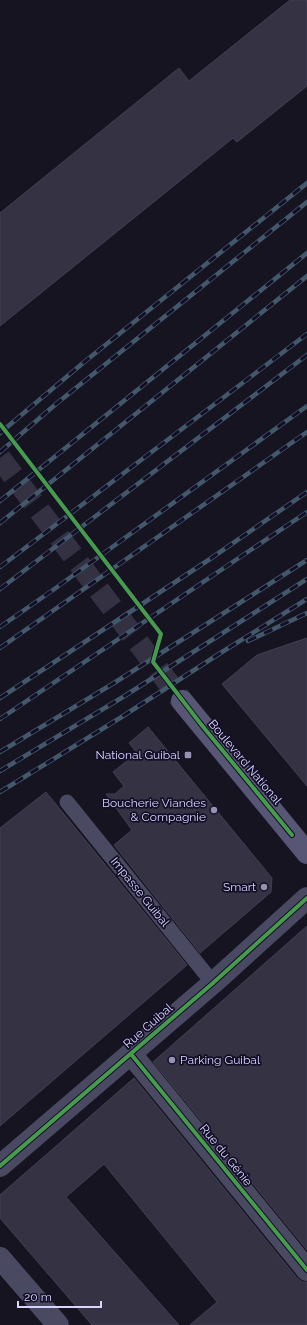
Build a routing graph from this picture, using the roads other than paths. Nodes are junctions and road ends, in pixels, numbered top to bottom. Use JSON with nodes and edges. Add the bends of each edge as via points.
{"nodes":[{"id":1,"x":182,"y":701,"type":"tunnel mouth"},
{"id":2,"x":67,"y":802,"type":"dead end"},
{"id":3,"x":307,"y":853,"type":"edge"},
{"id":4,"x":307,"y":898,"type":"edge"},
{"id":5,"x":213,"y":983,"type":"junction"},
{"id":6,"x":131,"y":1054,"type":"junction"},
{"id":7,"x":0,"y":1166,"type":"edge"},
{"id":8,"x":0,"y":1258,"type":"edge"},
{"id":9,"x":307,"y":1270,"type":"edge"},
{"id":10,"x":58,"y":1325,"type":"edge"}],
"edges":[{"from":1,"to":3,"type":"street","name":"Boulevard National"},
{"from":2,"to":5,"type":"lane","name":"Impasse Guibal"},
{"from":4,"to":5,"type":"street","name":"Rue Guibal"},
{"from":5,"to":6,"type":"street","name":"Rue Guibal"},
{"from":6,"to":7,"type":"street","name":"Rue Guibal"},
{"from":6,"to":9,"type":"street","name":"Rue du Génie"},
{"from":8,"to":10,"type":"street"}]}
